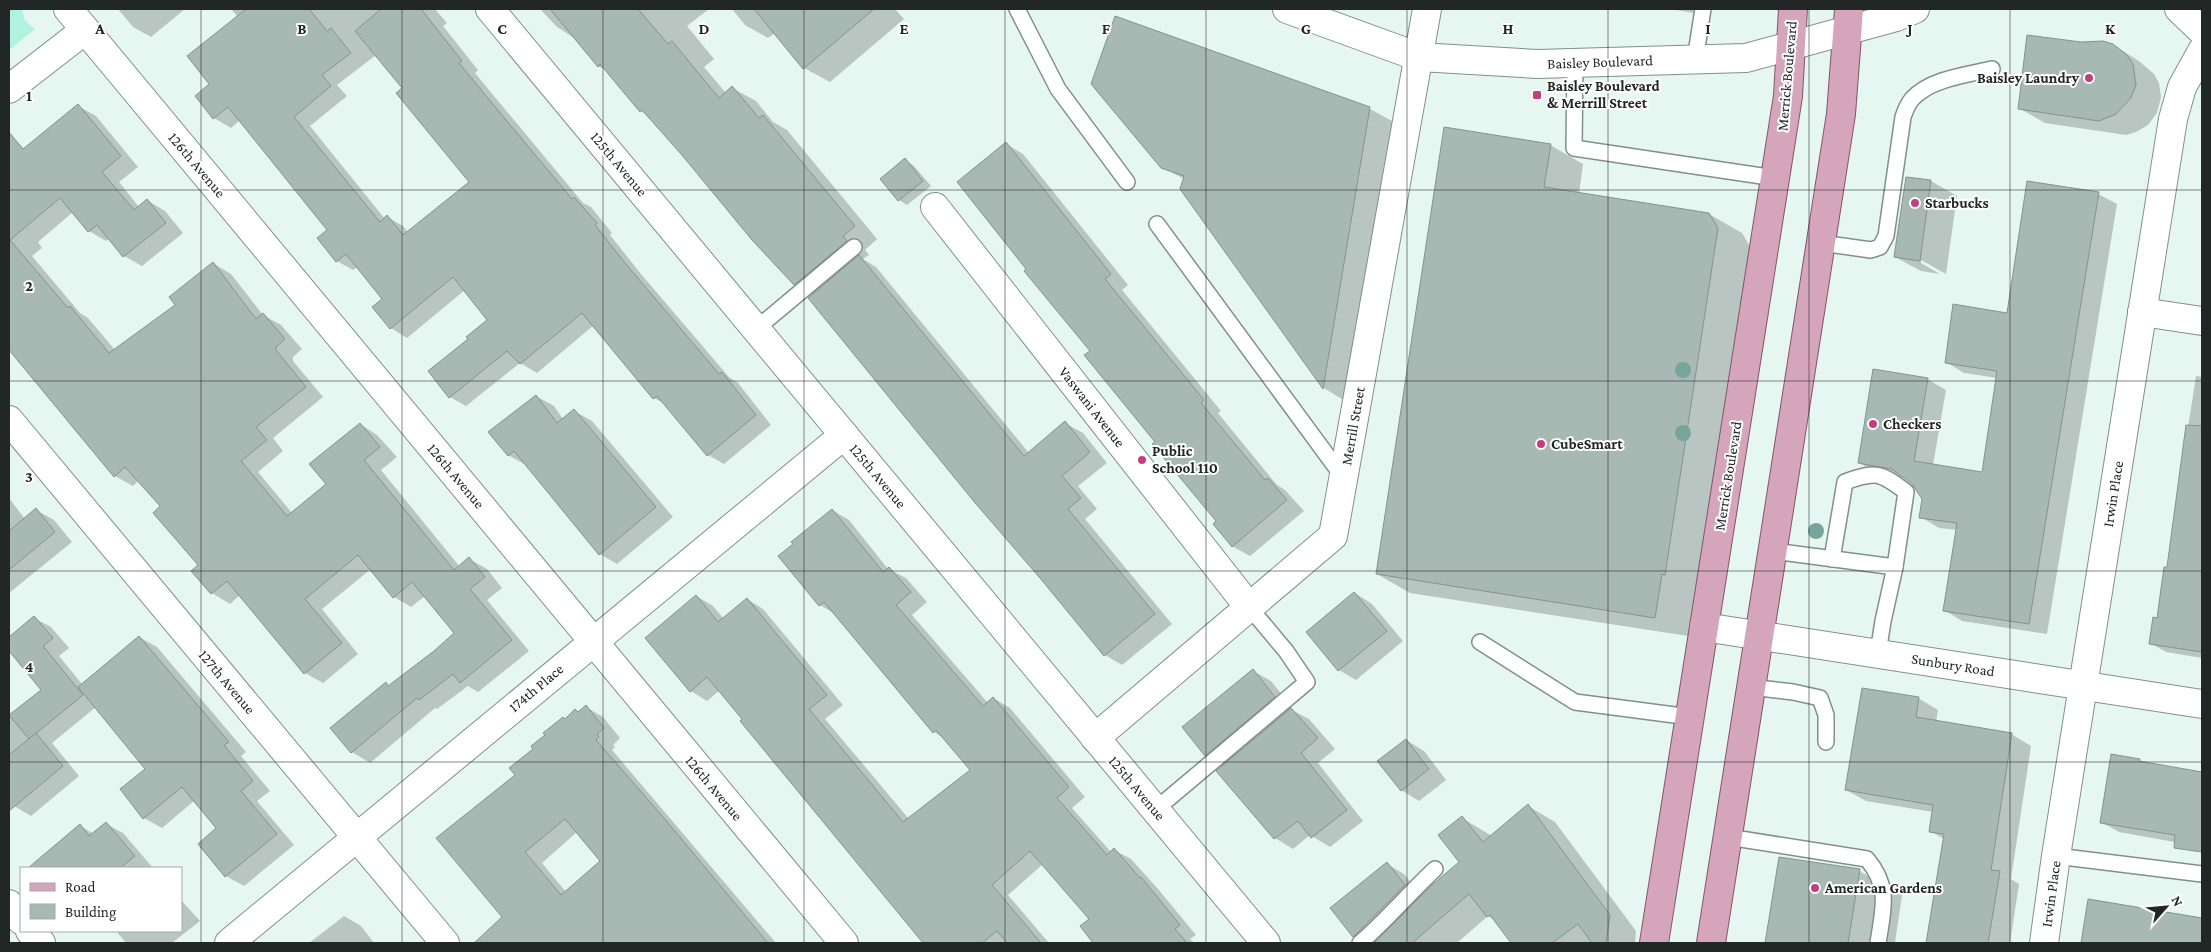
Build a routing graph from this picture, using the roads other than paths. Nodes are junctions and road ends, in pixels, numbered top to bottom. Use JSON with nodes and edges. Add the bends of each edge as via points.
{"nodes":[{"id":1,"x":68,"y":9,"type":"edge"},
{"id":2,"x":490,"y":9,"type":"edge"},
{"id":3,"x":1017,"y":9,"type":"edge"},
{"id":4,"x":1287,"y":9,"type":"edge"},
{"id":5,"x":1427,"y":9,"type":"edge"},
{"id":6,"x":1703,"y":9,"type":"edge"},
{"id":7,"x":1794,"y":9,"type":"edge"},
{"id":8,"x":1915,"y":9,"type":"edge"},
{"id":9,"x":2180,"y":9,"type":"edge"},
{"id":10,"x":1848,"y":20,"type":"edge"},
{"id":11,"x":85,"y":30,"type":"junction"},
{"id":12,"x":2202,"y":31,"type":"edge"},
{"id":13,"x":1791,"y":46,"type":"junction"},
{"id":14,"x":2202,"y":51,"type":"edge"},
{"id":15,"x":1419,"y":57,"type":"junction"},
{"id":16,"x":1695,"y":60,"type":"junction"},
{"id":17,"x":1576,"y":63,"type":"junction"},
{"id":18,"x":1992,"y":68,"type":"dead end"},
{"id":19,"x":9,"y":90,"type":"edge"},
{"id":20,"x":1775,"y":178,"type":"junction"},
{"id":21,"x":1127,"y":182,"type":"dead end"},
{"id":22,"x":935,"y":206,"type":"dead end"},
{"id":23,"x":1157,"y":224,"type":"dead end"},
{"id":24,"x":1821,"y":243,"type":"junction"},
{"id":25,"x":854,"y":247,"type":"dead end"},
{"id":26,"x":2142,"y":312,"type":"junction"},
{"id":27,"x":2202,"y":322,"type":"edge"},
{"id":28,"x":756,"y":329,"type":"junction"},
{"id":29,"x":9,"y":420,"type":"edge"},
{"id":30,"x":844,"y":435,"type":"junction"},
{"id":31,"x":1344,"y":477,"type":"junction"},
{"id":32,"x":1773,"y":551,"type":"junction"},
{"id":33,"x":1832,"y":559,"type":"junction"},
{"id":34,"x":1895,"y":568,"type":"junction"},
{"id":35,"x":1249,"y":607,"type":"junction"},
{"id":36,"x":1704,"y":627,"type":"junction"},
{"id":37,"x":1760,"y":635,"type":"junction"},
{"id":38,"x":592,"y":641,"type":"junction"},
{"id":39,"x":1480,"y":642,"type":"dead end"},
{"id":40,"x":1878,"y":653,"type":"junction"},
{"id":41,"x":2083,"y":685,"type":"junction"},
{"id":42,"x":1751,"y":687,"type":"junction"},
{"id":43,"x":2202,"y":704,"type":"edge"},
{"id":44,"x":1690,"y":717,"type":"junction"},
{"id":45,"x":1095,"y":738,"type":"junction"},
{"id":46,"x":1826,"y":742,"type":"dead end"},
{"id":47,"x":1155,"y":810,"type":"junction"},
{"id":48,"x":357,"y":837,"type":"junction"},
{"id":49,"x":1728,"y":837,"type":"junction"},
{"id":50,"x":2056,"y":856,"type":"junction"},
{"id":51,"x":1435,"y":869,"type":"dead end"},
{"id":52,"x":2202,"y":874,"type":"edge"},
{"id":53,"x":9,"y":904,"type":"edge"},
{"id":54,"x":20,"y":919,"type":"edge"},
{"id":55,"x":31,"y":932,"type":"edge"},
{"id":56,"x":41,"y":943,"type":"edge"},
{"id":57,"x":229,"y":943,"type":"edge"},
{"id":58,"x":445,"y":943,"type":"edge"},
{"id":59,"x":844,"y":943,"type":"edge"},
{"id":60,"x":1266,"y":943,"type":"edge"},
{"id":61,"x":1360,"y":943,"type":"edge"},
{"id":62,"x":1654,"y":943,"type":"edge"},
{"id":63,"x":1711,"y":943,"type":"edge"},
{"id":64,"x":1878,"y":943,"type":"edge"},
{"id":65,"x":2044,"y":943,"type":"edge"}],
"edges":[{"from":1,"to":11,"type":"street","name":"126th Avenue"},
{"from":2,"to":28,"type":"street","name":"125th Avenue"},
{"from":3,"to":21,"type":"lane","via":[[1058,89]]},
{"from":4,"to":15,"type":"street","name":"Baisley Boulevard"},
{"from":5,"to":15,"type":"street","name":"Merrill Street"},
{"from":6,"to":16,"type":"lane"},
{"from":7,"to":13,"type":"main road","name":"Merrick Boulevard"},
{"from":8,"to":10,"type":"street","name":"Baisley Boulevard","via":[[1896,17]]},
{"from":9,"to":12,"type":"street"},
{"from":10,"to":13,"type":"street","name":"Baisley Boulevard"},
{"from":10,"to":24,"type":"main road","via":[[1841,114]]},
{"from":11,"to":19,"type":"street"},
{"from":11,"to":38,"type":"street","name":"126th Avenue"},
{"from":13,"to":16,"type":"street","name":"Baisley Boulevard","via":[[1746,58]]},
{"from":13,"to":20,"type":"main road","name":"Merrick Boulevard","via":[[1788,96]]},
{"from":14,"to":26,"type":"street","name":"Irwin Place","via":[[2182,86],[2173,119]]},
{"from":15,"to":17,"type":"street","name":"Baisley Boulevard","via":[[1536,64]]},
{"from":15,"to":31,"type":"street","name":"Merrill Street"},
{"from":16,"to":17,"type":"street","name":"Baisley Boulevard"},
{"from":17,"to":20,"type":"lane","via":[[1574,148]]},
{"from":18,"to":24,"type":"lane","via":[[1950,79],[1922,90],[1910,100],[1903,117],[1886,236],[1880,247],[1871,250]]},
{"from":20,"to":36,"type":"main road","name":"Merrick Boulevard"},
{"from":22,"to":35,"type":"street","name":"Vaswani Avenue"},
{"from":23,"to":31,"type":"lane"},
{"from":24,"to":32,"type":"main road"},
{"from":25,"to":28,"type":"lane"},
{"from":26,"to":27,"type":"street"},
{"from":26,"to":41,"type":"street","name":"Irwin Place"},
{"from":28,"to":30,"type":"street","name":"125th Avenue"},
{"from":29,"to":48,"type":"street","name":"127th Avenue"},
{"from":30,"to":38,"type":"street","name":"174th Place"},
{"from":30,"to":45,"type":"street","name":"125th Avenue"},
{"from":31,"to":35,"type":"street","name":"Merrill Street","via":[[1333,536]]},
{"from":32,"to":33,"type":"lane"},
{"from":32,"to":37,"type":"main road"},
{"from":33,"to":34,"type":"lane"},
{"from":33,"to":34,"type":"lane","via":[[1845,482],[1866,475],[1886,477],[1906,492]]},
{"from":34,"to":40,"type":"lane"},
{"from":35,"to":45,"type":"street","name":"Merrill Street"},
{"from":35,"to":47,"type":"lane","via":[[1307,682]]},
{"from":36,"to":37,"type":"street","name":"Sunbury Road"},
{"from":36,"to":44,"type":"main road","name":"Merrick Boulevard"},
{"from":37,"to":40,"type":"street","name":"Sunbury Road"},
{"from":37,"to":42,"type":"main road"},
{"from":38,"to":48,"type":"street","name":"174th Place"},
{"from":38,"to":59,"type":"street","name":"126th Avenue"},
{"from":39,"to":44,"type":"lane","via":[[1575,702]]},
{"from":40,"to":41,"type":"street","name":"Sunbury Road"},
{"from":41,"to":43,"type":"street","name":"Sunbury Road"},
{"from":41,"to":50,"type":"street","name":"Irwin Place"},
{"from":42,"to":46,"type":"lane","via":[[1820,698],[1826,715]]},
{"from":42,"to":49,"type":"main road"},
{"from":44,"to":62,"type":"main road","name":"Merrick Boulevard"},
{"from":45,"to":47,"type":"street","name":"125th Avenue"},
{"from":47,"to":60,"type":"street","name":"125th Avenue"},
{"from":48,"to":57,"type":"street","name":"174th Place"},
{"from":48,"to":58,"type":"street","name":"127th Avenue"},
{"from":49,"to":63,"type":"main road"},
{"from":49,"to":64,"type":"lane","via":[[1867,859],[1879,873],[1885,896]]},
{"from":50,"to":52,"type":"lane"},
{"from":50,"to":65,"type":"street","name":"Irwin Place"},
{"from":51,"to":61,"type":"lane","via":[[1384,923]]},
{"from":53,"to":54,"type":"street"},
{"from":55,"to":56,"type":"street"}]}
